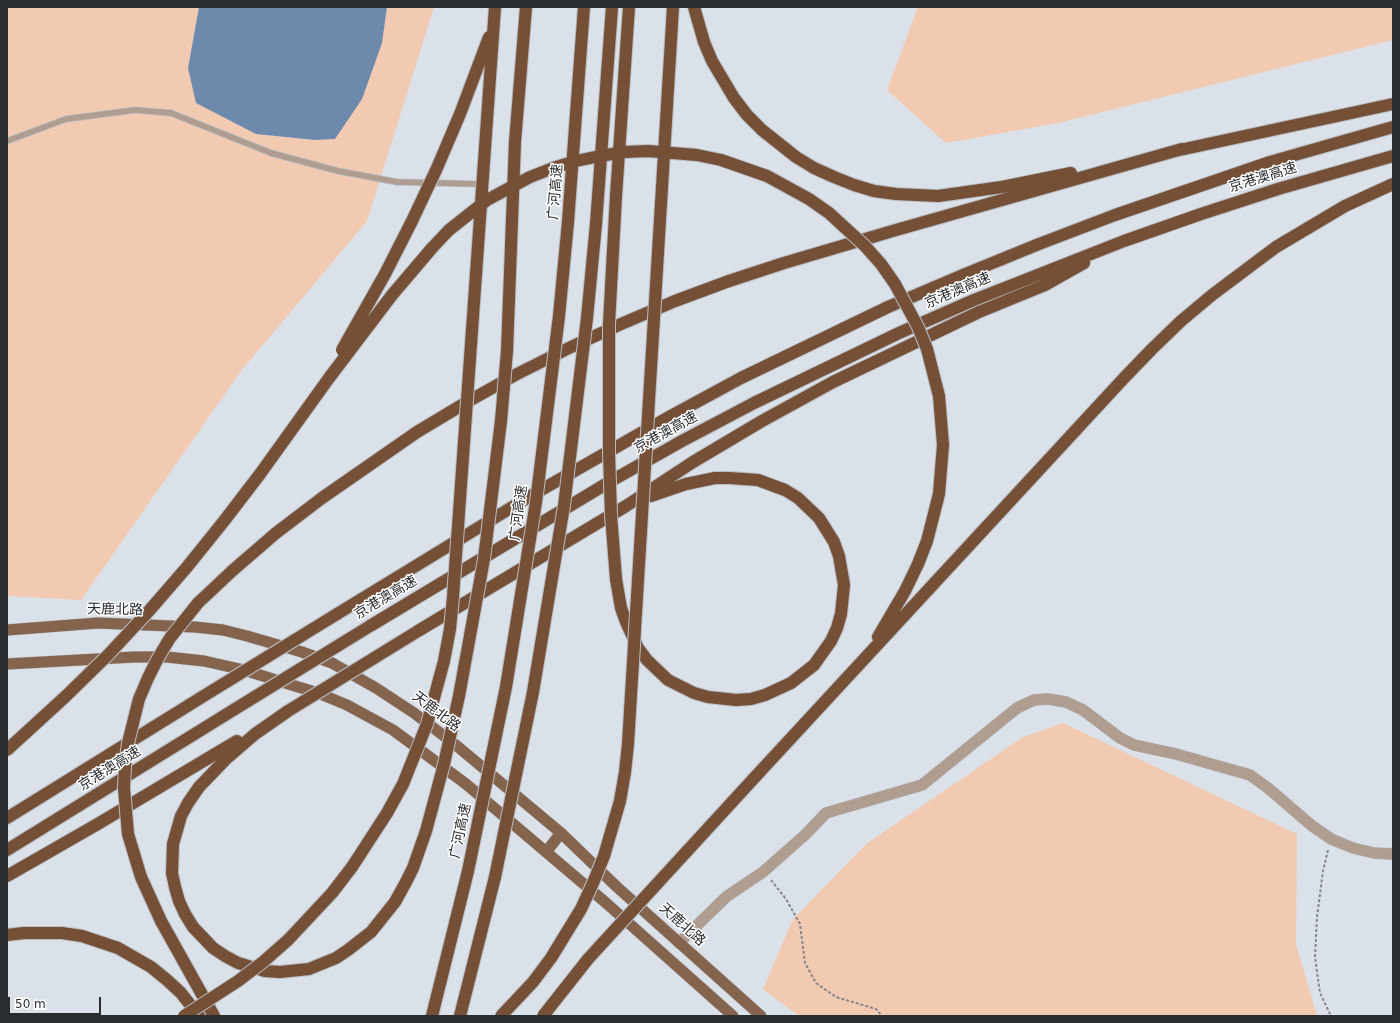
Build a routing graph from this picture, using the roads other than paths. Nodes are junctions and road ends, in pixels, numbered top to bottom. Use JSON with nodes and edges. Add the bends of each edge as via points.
{"nodes":[{"id":1,"x":495,"y":7,"type":"edge"},
{"id":2,"x":499,"y":7,"type":"edge"},
{"id":3,"x":526,"y":7,"type":"edge"},
{"id":4,"x":584,"y":7,"type":"edge"},
{"id":5,"x":612,"y":7,"type":"edge"},
{"id":6,"x":629,"y":7,"type":"edge"},
{"id":7,"x":673,"y":7,"type":"edge"},
{"id":8,"x":694,"y":7,"type":"edge"},
{"id":9,"x":1393,"y":104,"type":"edge"},
{"id":10,"x":1393,"y":127,"type":"edge"},
{"id":11,"x":7,"y":141,"type":"edge"},
{"id":12,"x":1182,"y":149,"type":"junction"},
{"id":13,"x":1393,"y":156,"type":"edge"},
{"id":14,"x":478,"y":184,"type":"dead end"},
{"id":15,"x":1393,"y":184,"type":"edge"},
{"id":16,"x":1124,"y":241,"type":"junction"},
{"id":17,"x":260,"y":474,"type":"junction"},
{"id":18,"x":626,"y":506,"type":"junction"},
{"id":19,"x":7,"y":630,"type":"edge"},
{"id":20,"x":7,"y":664,"type":"edge"},
{"id":21,"x":836,"y":690,"type":"junction"},
{"id":22,"x":262,"y":728,"type":"junction"},
{"id":23,"x":7,"y":750,"type":"edge"},
{"id":24,"x":7,"y":818,"type":"edge"},
{"id":25,"x":561,"y":833,"type":"junction"},
{"id":26,"x":7,"y":850,"type":"edge"},
{"id":27,"x":546,"y":852,"type":"junction"},
{"id":28,"x":1393,"y":854,"type":"edge"},
{"id":29,"x":7,"y":876,"type":"edge"},
{"id":30,"x":617,"y":887,"type":"junction"},
{"id":31,"x":604,"y":902,"type":"junction"},
{"id":32,"x":7,"y":935,"type":"edge"},
{"id":33,"x":679,"y":943,"type":"junction"},
{"id":34,"x":462,"y":1011,"type":"edge"},
{"id":35,"x":184,"y":1016,"type":"edge"},
{"id":36,"x":199,"y":1016,"type":"edge"},
{"id":37,"x":214,"y":1016,"type":"edge"},
{"id":38,"x":432,"y":1016,"type":"edge"},
{"id":39,"x":501,"y":1016,"type":"edge"},
{"id":40,"x":543,"y":1016,"type":"edge"},
{"id":41,"x":734,"y":1016,"type":"edge"},
{"id":42,"x":761,"y":1016,"type":"edge"}],
"edges":[{"from":1,"to":35,"type":"highway","bridge":true,"via":[[450,629],[427,724],[402,784],[387,812],[332,893],[264,962]]},
{"from":2,"to":17,"type":"highway","bridge":true,"via":[[443,154],[389,268],[326,376]]},
{"from":3,"to":22,"type":"highway","bridge":true,"via":[[515,142],[507,352],[501,421],[485,551],[446,756],[424,837],[413,868],[395,902],[371,932],[348,950],[309,969],[280,972],[251,968],[225,956],[202,938],[185,914],[175,887],[173,844],[188,803],[199,787],[226,759]]},
{"from":4,"to":38,"type":"highway","name":"广河高速","bridge":true,"via":[[560,316],[534,518],[508,680],[488,780]]},
{"from":5,"to":34,"type":"highway","bridge":true,"via":[[591,279],[564,506],[535,684],[515,785]]},
{"from":6,"to":18,"type":"highway","bridge":true,"via":[[609,324],[608,452],[616,579],[621,608],[638,648],[647,660],[668,680],[701,695],[722,700],[765,695],[778,690],[814,665],[831,641],[839,621],[843,599],[842,570],[834,542],[809,507],[779,488],[744,478],[715,478],[686,484]]},
{"from":7,"to":39,"type":"highway","bridge":true,"via":[[628,744],[620,801],[604,856],[581,909],[533,982]]},
{"from":8,"to":12,"type":"highway","via":[[712,61],[747,115],[778,144],[814,168],[869,189],[917,196],[960,194],[1021,184]]},
{"from":9,"to":12,"type":"highway"},
{"from":10,"to":24,"type":"highway","name":"京港澳高速","bridge":true,"via":[[1270,162],[1039,244],[882,311],[741,378],[662,420],[521,502]]},
{"from":11,"to":14,"type":"lane","via":[[66,119],[134,110],[171,113],[271,153],[338,170],[397,182]]},
{"from":12,"to":37,"type":"highway","bridge":true,"via":[[784,263],[688,296],[621,324],[517,374],[417,432],[322,498],[232,571],[198,603],[170,638],[148,678],[139,699],[128,743],[124,788],[128,834],[141,877],[161,921]]},
{"from":13,"to":16,"type":"highway","name":"京港澳高速","via":[[1278,189]]},
{"from":15,"to":21,"type":"highway","via":[[1345,206],[1271,251],[1212,295],[1152,349]]},
{"from":16,"to":18,"type":"highway","via":[[1044,285],[979,312],[833,382],[693,462]]},
{"from":16,"to":26,"type":"highway","name":"京港澳高速","bridge":true,"via":[[974,300],[899,333],[682,441],[605,484],[370,626]]},
{"from":17,"to":21,"type":"highway","bridge":true,"via":[[392,295],[432,248],[472,211],[508,188],[530,177],[576,161],[624,152],[697,155],[744,167],[788,186],[819,206],[848,228],[881,264],[907,305],[922,338],[939,396],[942,469],[928,535],[918,564],[878,636]]},
{"from":17,"to":23,"type":"highway","bridge":true,"via":[[148,612],[108,655]]},
{"from":18,"to":22,"type":"highway","bridge":true},
{"from":19,"to":25,"type":"main road","name":"天鹿北路","via":[[98,623],[195,627],[223,630],[302,652],[332,663],[376,688],[425,721]]},
{"from":20,"to":27,"type":"main road","via":[[167,657],[204,661],[244,670],[318,693],[394,730],[466,784]]},
{"from":21,"to":40,"type":"highway","bridge":true,"via":[[597,949]]},
{"from":22,"to":29,"type":"highway"},
{"from":25,"to":27,"type":"main road"},
{"from":25,"to":30,"type":"main road","name":"天鹿北路"},
{"from":27,"to":31,"type":"main road"},
{"from":28,"to":33,"type":"street","via":[[1353,848],[1331,839],[1250,775],[1134,745],[1120,738],[1083,710],[1066,702],[1034,700],[1017,708],[922,785],[826,813],[763,872],[726,897]]},
{"from":30,"to":31,"type":"main road"},
{"from":30,"to":33,"type":"main road","name":"天鹿北路"},
{"from":31,"to":41,"type":"main road"},
{"from":32,"to":36,"type":"highway","via":[[62,933],[82,936],[118,948],[141,960],[166,980],[181,993]]},
{"from":33,"to":42,"type":"main road","name":"天鹿北路"}]}
